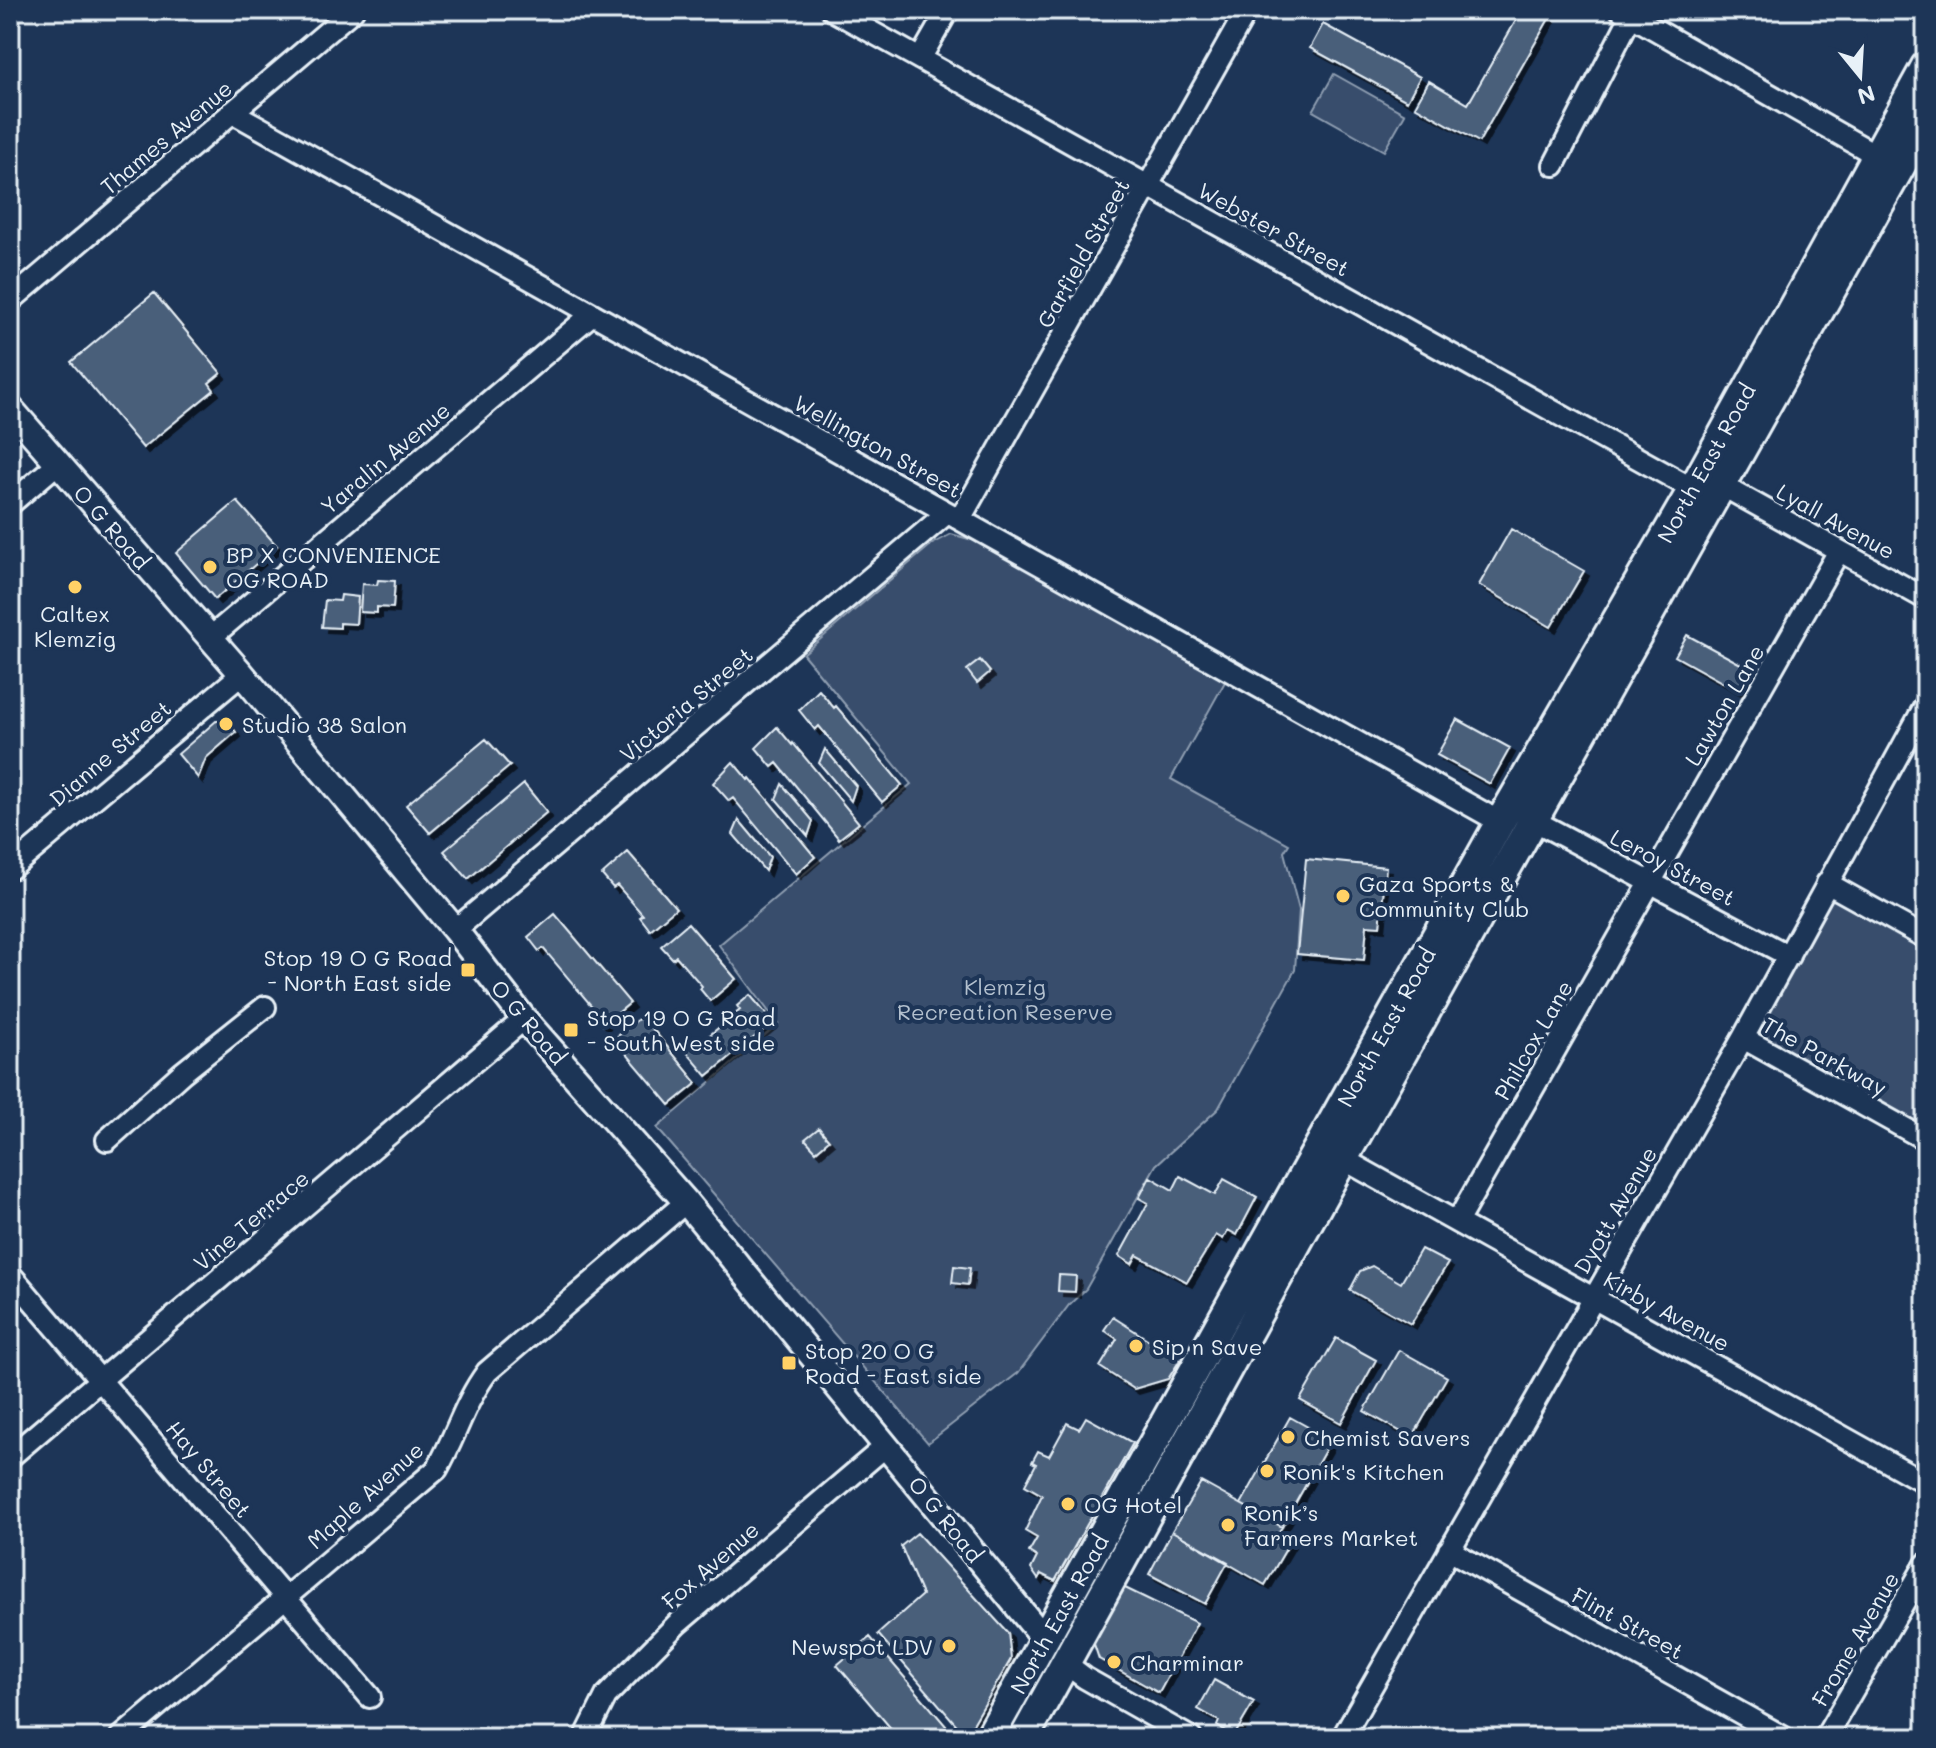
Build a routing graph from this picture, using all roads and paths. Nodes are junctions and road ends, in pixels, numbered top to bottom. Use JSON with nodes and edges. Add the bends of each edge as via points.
{"nodes":[{"id":1,"x":353,"y":10,"type":"edge"},
{"id":2,"x":832,"y":10,"type":"edge"},
{"id":3,"x":948,"y":10,"type":"edge"},
{"id":4,"x":1247,"y":10,"type":"edge"},
{"id":5,"x":1626,"y":13,"type":"edge"},
{"id":6,"x":920,"y":59,"type":"junction"},
{"id":7,"x":1926,"y":66,"type":"edge"},
{"id":8,"x":232,"y":112,"type":"junction"},
{"id":9,"x":1926,"y":121,"type":"edge"},
{"id":10,"x":1888,"y":161,"type":"junction"},
{"id":11,"x":1554,"y":165,"type":"dead end"},
{"id":12,"x":1148,"y":186,"type":"junction"},
{"id":13,"x":10,"y":301,"type":"edge"},
{"id":14,"x":591,"y":315,"type":"junction"},
{"id":15,"x":10,"y":408,"type":"edge"},
{"id":16,"x":57,"y":464,"type":"junction"},
{"id":17,"x":1723,"y":486,"type":"junction"},
{"id":18,"x":1693,"y":489,"type":"junction"},
{"id":19,"x":10,"y":504,"type":"edge"},
{"id":20,"x":954,"y":516,"type":"junction"},
{"id":21,"x":1839,"y":551,"type":"junction"},
{"id":22,"x":1926,"y":599,"type":"edge"},
{"id":23,"x":210,"y":638,"type":"junction"},
{"id":24,"x":242,"y":674,"type":"junction"},
{"id":25,"x":1926,"y":704,"type":"edge"},
{"id":26,"x":1535,"y":821,"type":"junction"},
{"id":27,"x":1500,"y":822,"type":"junction"},
{"id":28,"x":10,"y":869,"type":"edge"},
{"id":29,"x":1651,"y":883,"type":"junction"},
{"id":30,"x":1827,"y":883,"type":"junction"},
{"id":31,"x":455,"y":930,"type":"junction"},
{"id":32,"x":1926,"y":938,"type":"edge"},
{"id":33,"x":1789,"y":956,"type":"junction"},
{"id":34,"x":265,"y":1007,"type":"dead end"},
{"id":35,"x":524,"y":1019,"type":"junction"},
{"id":36,"x":1743,"y":1038,"type":"junction"},
{"id":37,"x":107,"y":1140,"type":"dead end"},
{"id":38,"x":1926,"y":1140,"type":"edge"},
{"id":39,"x":1331,"y":1152,"type":"junction"},
{"id":40,"x":686,"y":1202,"type":"junction"},
{"id":41,"x":1457,"y":1222,"type":"junction"},
{"id":42,"x":10,"y":1274,"type":"edge"},
{"id":43,"x":1593,"y":1297,"type":"junction"},
{"id":44,"x":101,"y":1379,"type":"junction"},
{"id":45,"x":887,"y":1445,"type":"junction"},
{"id":46,"x":10,"y":1457,"type":"edge"},
{"id":47,"x":1926,"y":1483,"type":"edge"},
{"id":48,"x":1449,"y":1550,"type":"junction"},
{"id":49,"x":1926,"y":1564,"type":"edge"},
{"id":50,"x":285,"y":1597,"type":"junction"},
{"id":51,"x":1045,"y":1640,"type":"junction"},
{"id":52,"x":1065,"y":1663,"type":"junction"},
{"id":53,"x":370,"y":1697,"type":"dead end"},
{"id":54,"x":120,"y":1738,"type":"edge"},
{"id":55,"x":585,"y":1738,"type":"edge"},
{"id":56,"x":989,"y":1738,"type":"edge"},
{"id":57,"x":1024,"y":1738,"type":"edge"},
{"id":58,"x":1191,"y":1738,"type":"edge"},
{"id":59,"x":1342,"y":1738,"type":"edge"},
{"id":60,"x":1785,"y":1738,"type":"edge"},
{"id":61,"x":1825,"y":1738,"type":"edge"}],
"edges":[{"from":1,"to":8,"type":"street","name":"Thames Avenue"},
{"from":2,"to":6,"type":"street","name":"Webster Street"},
{"from":3,"to":6,"type":"street"},
{"from":4,"to":12,"type":"street","name":"Garfield Street"},
{"from":5,"to":10,"type":"street"},
{"from":5,"to":11,"type":"street"},
{"from":6,"to":12,"type":"street","name":"Webster Street"},
{"from":7,"to":10,"type":"highway","name":"North East Road"},
{"from":8,"to":13,"type":"street","name":"Thames Avenue"},
{"from":8,"to":14,"type":"street","name":"Wellington Street"},
{"from":9,"to":10,"type":"highway","name":"North East Road"},
{"from":10,"to":17,"type":"highway","name":"North East Road"},
{"from":10,"to":18,"type":"highway","name":"North East Road"},
{"from":12,"to":18,"type":"street","name":"Webster Street"},
{"from":12,"to":20,"type":"street","name":"Garfield Street"},
{"from":14,"to":20,"type":"street","name":"Wellington Street"},
{"from":14,"to":23,"type":"street","name":"Yaralin Avenue"},
{"from":15,"to":16,"type":"main road","name":"O G Road"},
{"from":16,"to":19,"type":"street"},
{"from":16,"to":23,"type":"main road","name":"O G Road"},
{"from":17,"to":18,"type":"highway"},
{"from":17,"to":21,"type":"street","name":"Lyall Avenue"},
{"from":17,"to":26,"type":"highway","name":"North East Road"},
{"from":18,"to":27,"type":"highway","name":"North East Road"},
{"from":20,"to":27,"type":"street","name":"Wellington Street"},
{"from":20,"to":31,"type":"street","name":"Victoria Street"},
{"from":21,"to":22,"type":"street","name":"Lyall Avenue"},
{"from":21,"to":29,"type":"street","name":"Lawton Lane"},
{"from":23,"to":24,"type":"main road","name":"O G Road"},
{"from":24,"to":28,"type":"street","name":"Dianne Street"},
{"from":24,"to":31,"type":"main road","name":"O G Road"},
{"from":25,"to":30,"type":"street","name":"Dyott Avenue"},
{"from":26,"to":27,"type":"highway"},
{"from":26,"to":29,"type":"street","name":"Leroy Street"},
{"from":26,"to":39,"type":"highway","name":"North East Road"},
{"from":27,"to":39,"type":"highway","name":"North East Road"},
{"from":29,"to":33,"type":"street","name":"Leroy Street"},
{"from":29,"to":41,"type":"street","name":"Philcox Lane"},
{"from":30,"to":32,"type":"street"},
{"from":30,"to":33,"type":"street","name":"Dyott Avenue"},
{"from":31,"to":35,"type":"main road","name":"O G Road"},
{"from":33,"to":36,"type":"street","name":"Dyott Avenue"},
{"from":34,"to":37,"type":"street"},
{"from":35,"to":40,"type":"main road","name":"O G Road"},
{"from":35,"to":44,"type":"street","name":"Vine Terrace"},
{"from":36,"to":38,"type":"street","name":"The Parkway"},
{"from":36,"to":43,"type":"street","name":"Dyott Avenue"},
{"from":39,"to":41,"type":"street","name":"Kirby Avenue"},
{"from":39,"to":51,"type":"highway","name":"North East Road"},
{"from":39,"to":52,"type":"highway","name":"North East Road"},
{"from":40,"to":45,"type":"main road","name":"O G Road"},
{"from":40,"to":50,"type":"street","name":"Maple Avenue","via":[[487,1372],[470,1396],[437,1469]]},
{"from":41,"to":43,"type":"street","name":"Kirby Avenue"},
{"from":42,"to":44,"type":"street","name":"Hay Street"},
{"from":43,"to":47,"type":"street","name":"Kirby Avenue"},
{"from":43,"to":48,"type":"street","name":"Dyott Avenue"},
{"from":44,"to":46,"type":"street","name":"Vine Terrace"},
{"from":44,"to":50,"type":"street","name":"Hay Street"},
{"from":45,"to":51,"type":"main road","name":"O G Road"},
{"from":45,"to":55,"type":"street","name":"Fox Avenue","via":[[677,1624],[606,1696]]},
{"from":48,"to":59,"type":"street","name":"Dyott Avenue"},
{"from":48,"to":60,"type":"street","name":"Flint Street"},
{"from":49,"to":61,"type":"street","name":"Frome Avenue"},
{"from":50,"to":53,"type":"street","name":"Hay Street"},
{"from":50,"to":54,"type":"street","name":"Maple Avenue"},
{"from":51,"to":52,"type":"highway"},
{"from":51,"to":56,"type":"highway","name":"North East Road"},
{"from":52,"to":57,"type":"highway","name":"North East Road"},
{"from":52,"to":58,"type":"street"}]}
